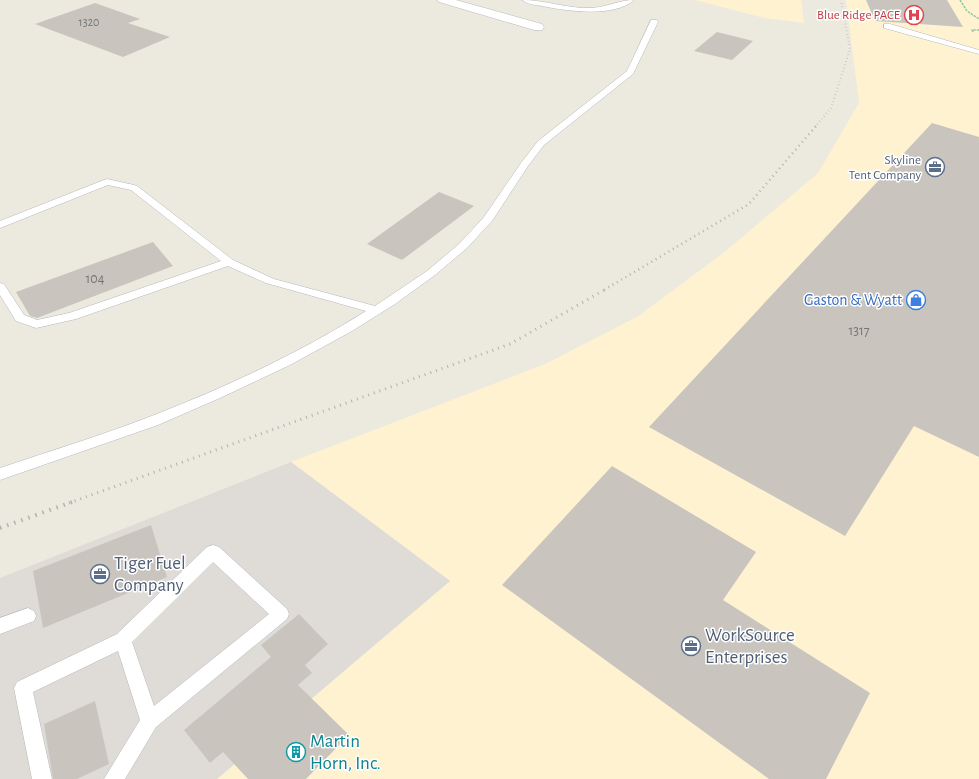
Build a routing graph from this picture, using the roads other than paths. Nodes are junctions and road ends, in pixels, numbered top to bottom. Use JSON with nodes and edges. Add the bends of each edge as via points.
{"nodes":[{"id":1,"x":443,"y":0,"type":"edge"},
{"id":2,"x":525,"y":0,"type":"edge"},
{"id":3,"x":630,"y":0,"type":"edge"},
{"id":4,"x":654,"y":22,"type":"dead end"},
{"id":5,"x":887,"y":26,"type":"dead end"},
{"id":6,"x":538,"y":27,"type":"dead end"},
{"id":7,"x":979,"y":52,"type":"edge"},
{"id":8,"x":0,"y":225,"type":"edge"},
{"id":9,"x":229,"y":262,"type":"junction"},
{"id":10,"x":0,"y":286,"type":"edge"},
{"id":11,"x":376,"y":310,"type":"junction"},
{"id":12,"x":0,"y":474,"type":"edge"},
{"id":13,"x":28,"y":616,"type":"dead end"},
{"id":14,"x":0,"y":626,"type":"edge"},
{"id":15,"x":123,"y":640,"type":"junction"},
{"id":16,"x":150,"y":721,"type":"junction"},
{"id":17,"x":42,"y":779,"type":"edge"},
{"id":18,"x":114,"y":779,"type":"edge"}],
"edges":[{"from":1,"to":6,"type":"street"},
{"from":2,"to":3,"type":"lane","via":[[572,10],[606,8]]},
{"from":4,"to":11,"type":"lane","via":[[630,72],[541,143],[488,219],[463,246],[431,273]]},
{"from":5,"to":7,"type":"lane"},
{"from":8,"to":9,"type":"lane","via":[[107,182],[134,188]]},
{"from":9,"to":10,"type":"lane","via":[[72,316],[36,324],[20,318]]},
{"from":9,"to":11,"type":"lane","via":[[270,281]]},
{"from":11,"to":12,"type":"lane","via":[[286,362],[215,395],[153,421]]},
{"from":13,"to":14,"type":"lane"},
{"from":15,"to":16,"type":"lane"},
{"from":15,"to":16,"type":"lane","via":[[213,552],[280,614]]},
{"from":15,"to":17,"type":"lane","via":[[23,688]]},
{"from":16,"to":18,"type":"lane"}]}
